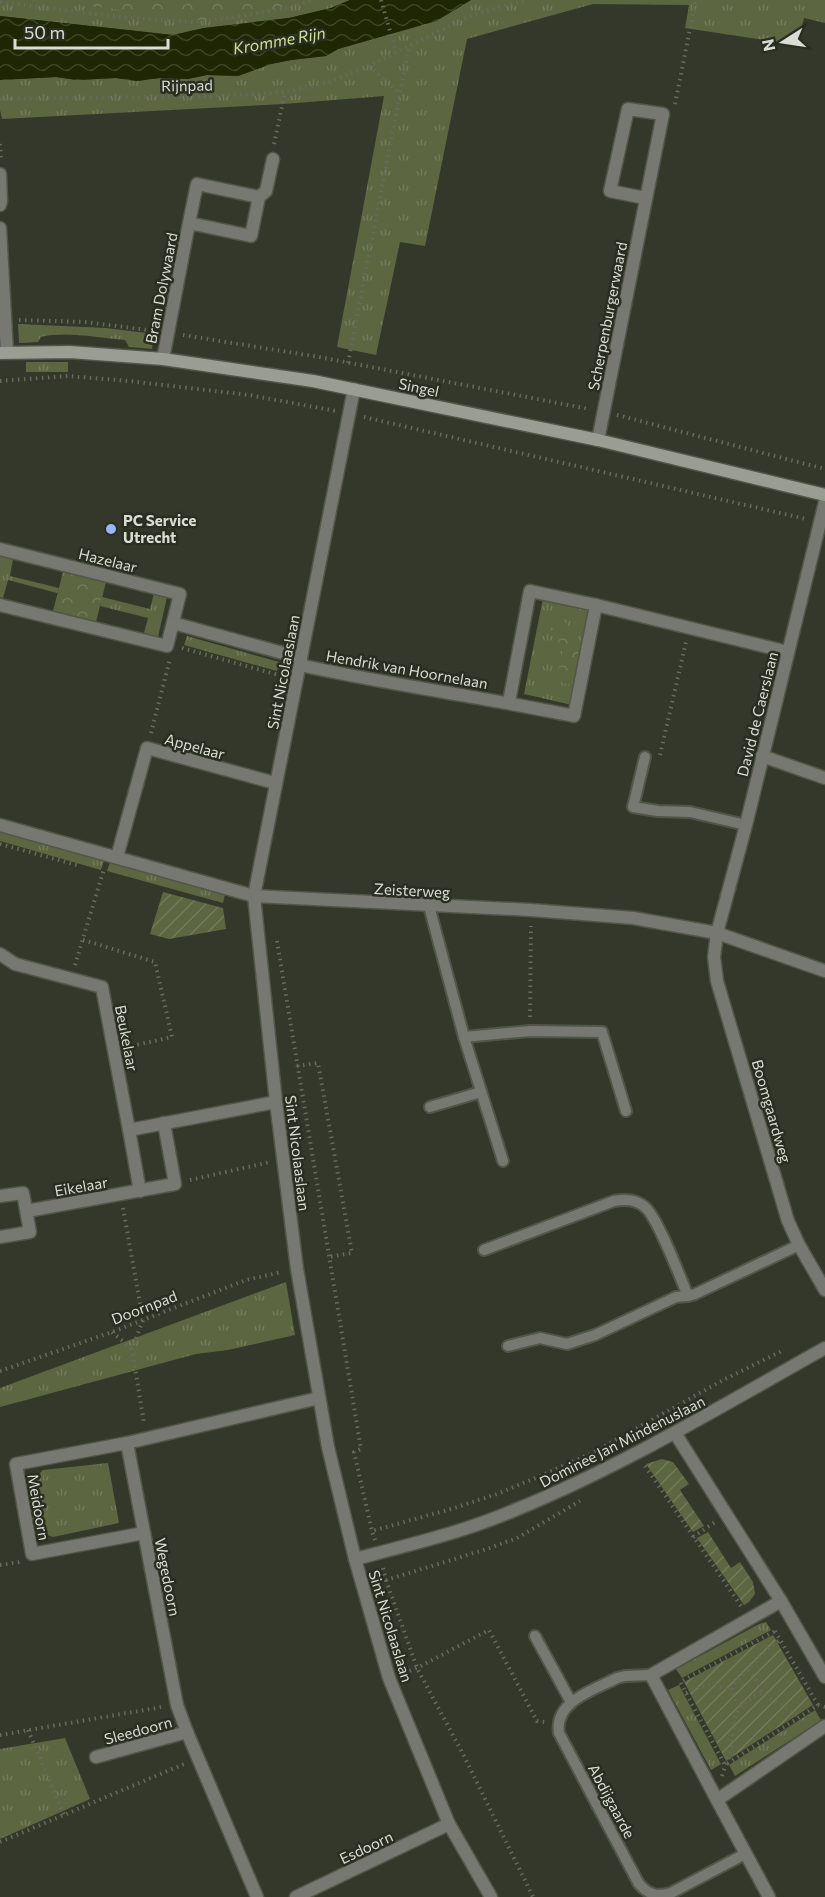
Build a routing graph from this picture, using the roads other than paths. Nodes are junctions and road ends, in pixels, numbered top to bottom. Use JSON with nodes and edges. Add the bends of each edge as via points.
{"nodes":[{"id":1,"x":273,"y":159,"type":"road end"},
{"id":2,"x":0,"y":174,"type":"edge"},
{"id":3,"x":259,"y":196,"type":"junction"},
{"id":4,"x":645,"y":198,"type":"junction"},
{"id":5,"x":0,"y":205,"type":"edge"},
{"id":6,"x":189,"y":223,"type":"junction"},
{"id":7,"x":0,"y":228,"type":"edge"},
{"id":8,"x":4,"y":352,"type":"edge"},
{"id":9,"x":163,"y":359,"type":"junction"},
{"id":10,"x":354,"y":389,"type":"junction"},
{"id":11,"x":598,"y":440,"type":"junction"},
{"id":12,"x":825,"y":495,"type":"edge"},
{"id":13,"x":825,"y":502,"type":"edge"},
{"id":14,"x":0,"y":549,"type":"edge"},
{"id":15,"x":0,"y":604,"type":"edge"},
{"id":16,"x":596,"y":605,"type":"junction"},
{"id":17,"x":173,"y":623,"type":"junction"},
{"id":18,"x":788,"y":652,"type":"junction"},
{"id":19,"x":300,"y":661,"type":"junction"},
{"id":20,"x":509,"y":702,"type":"junction"},
{"id":21,"x":762,"y":756,"type":"junction"},
{"id":22,"x":645,"y":757,"type":"road end"},
{"id":23,"x":825,"y":778,"type":"edge"},
{"id":24,"x":275,"y":783,"type":"junction"},
{"id":25,"x":0,"y":825,"type":"edge"},
{"id":26,"x":746,"y":825,"type":"junction"},
{"id":27,"x":113,"y":855,"type":"junction"},
{"id":28,"x":254,"y":896,"type":"junction"},
{"id":29,"x":429,"y":906,"type":"junction"},
{"id":30,"x":717,"y":933,"type":"junction"},
{"id":31,"x":0,"y":954,"type":"edge"},
{"id":32,"x":825,"y":971,"type":"edge"},
{"id":33,"x":464,"y":1037,"type":"junction"},
{"id":34,"x":481,"y":1092,"type":"junction"},
{"id":35,"x":276,"y":1102,"type":"junction"},
{"id":36,"x":430,"y":1107,"type":"dead end"},
{"id":37,"x":626,"y":1111,"type":"dead end"},
{"id":38,"x":164,"y":1123,"type":"junction"},
{"id":39,"x":129,"y":1130,"type":"junction"},
{"id":40,"x":503,"y":1161,"type":"dead end"},
{"id":41,"x":140,"y":1191,"type":"junction"},
{"id":42,"x":0,"y":1196,"type":"edge"},
{"id":43,"x":27,"y":1210,"type":"junction"},
{"id":44,"x":0,"y":1237,"type":"edge"},
{"id":45,"x":799,"y":1245,"type":"junction"},
{"id":46,"x":484,"y":1250,"type":"dead end"},
{"id":47,"x":825,"y":1290,"type":"edge"},
{"id":48,"x":688,"y":1296,"type":"junction"},
{"id":49,"x":508,"y":1346,"type":"dead end"},
{"id":50,"x":825,"y":1348,"type":"edge"},
{"id":51,"x":319,"y":1398,"type":"junction"},
{"id":52,"x":675,"y":1433,"type":"junction"},
{"id":53,"x":127,"y":1443,"type":"junction"},
{"id":54,"x":144,"y":1533,"type":"junction"},
{"id":55,"x":355,"y":1559,"type":"junction"},
{"id":56,"x":782,"y":1601,"type":"junction"},
{"id":57,"x":536,"y":1636,"type":"dead end"},
{"id":58,"x":651,"y":1675,"type":"junction"},
{"id":59,"x":825,"y":1677,"type":"edge"},
{"id":60,"x":571,"y":1702,"type":"junction"},
{"id":61,"x":825,"y":1726,"type":"edge"},
{"id":62,"x":187,"y":1732,"type":"junction"},
{"id":63,"x":96,"y":1757,"type":"dead end"},
{"id":64,"x":717,"y":1800,"type":"junction"},
{"id":65,"x":449,"y":1824,"type":"junction"},
{"id":66,"x":745,"y":1854,"type":"junction"},
{"id":67,"x":257,"y":1897,"type":"edge"},
{"id":68,"x":296,"y":1897,"type":"edge"},
{"id":69,"x":491,"y":1897,"type":"edge"},
{"id":70,"x":769,"y":1897,"type":"edge"}],
"edges":[{"from":1,"to":3,"type":"street","name":"Bram Dolywaard","via":[[266,191]]},
{"from":2,"to":5,"type":"street"},
{"from":3,"to":6,"type":"street","name":"Bram Dolywaard","via":[[197,184]]},
{"from":3,"to":6,"type":"street","name":"Bram Dolywaard","via":[[251,236]]},
{"from":4,"to":4,"type":"street","name":"Scherpenburgerwaard","via":[[663,114],[628,109],[610,191]]},
{"from":4,"to":11,"type":"street","name":"Scherpenburgerwaard"},
{"from":6,"to":9,"type":"street","name":"Bram Dolywaard"},
{"from":7,"to":8,"type":"street","via":[[6,320]]},
{"from":8,"to":9,"type":"street","name":"Singel"},
{"from":9,"to":10,"type":"street","name":"Singel"},
{"from":10,"to":11,"type":"street","name":"Singel"},
{"from":10,"to":19,"type":"street","name":"Sint Nicolaaslaan"},
{"from":11,"to":12,"type":"street","name":"Singel"},
{"from":13,"to":18,"type":"street","name":"David de Caerslaan"},
{"from":14,"to":17,"type":"street","name":"Hazelaar","via":[[180,594]]},
{"from":15,"to":17,"type":"street","name":"Hazelaar","via":[[167,646]]},
{"from":16,"to":18,"type":"street"},
{"from":16,"to":20,"type":"street","name":"Hendrik van Hoornelaan","via":[[574,716]]},
{"from":16,"to":20,"type":"street","via":[[530,591]]},
{"from":17,"to":19,"type":"street"},
{"from":18,"to":21,"type":"street","name":"David de Caerslaan"},
{"from":19,"to":20,"type":"street","name":"Hendrik van Hoornelaan","via":[[357,678]]},
{"from":19,"to":24,"type":"street","name":"Sint Nicolaaslaan"},
{"from":21,"to":23,"type":"street"},
{"from":21,"to":26,"type":"street","name":"David de Caerslaan"},
{"from":22,"to":26,"type":"lane","via":[[633,807],[690,812]]},
{"from":24,"to":27,"type":"street","name":"Appelaar","via":[[145,753]]},
{"from":24,"to":28,"type":"street","name":"Sint Nicolaaslaan"},
{"from":25,"to":27,"type":"street","name":"Zeisterweg"},
{"from":26,"to":30,"type":"street","name":"David de Caerslaan"},
{"from":27,"to":28,"type":"street","name":"Zeisterweg"},
{"from":28,"to":29,"type":"street","name":"Zeisterweg"},
{"from":28,"to":35,"type":"street","name":"Sint Nicolaaslaan"},
{"from":29,"to":30,"type":"street","name":"Zeisterweg","via":[[633,918]]},
{"from":29,"to":33,"type":"lane"},
{"from":30,"to":32,"type":"street","name":"Zeisterweg"},
{"from":30,"to":45,"type":"street","name":"Boomgaardweg","via":[[717,981],[788,1221]]},
{"from":31,"to":39,"type":"street","name":"Beukelaar","via":[[15,964],[102,987]]},
{"from":33,"to":34,"type":"lane"},
{"from":33,"to":37,"type":"lane","via":[[530,1031],[602,1032]]},
{"from":34,"to":36,"type":"lane"},
{"from":34,"to":40,"type":"lane"},
{"from":35,"to":38,"type":"street"},
{"from":35,"to":51,"type":"street","name":"Sint Nicolaaslaan","via":[[297,1269]]},
{"from":38,"to":39,"type":"street"},
{"from":38,"to":41,"type":"street","name":"Eikelaar","via":[[175,1184]]},
{"from":39,"to":41,"type":"street"},
{"from":41,"to":43,"type":"street","name":"Eikelaar"},
{"from":42,"to":43,"type":"street","via":[[23,1193]]},
{"from":43,"to":44,"type":"street","via":[[30,1232]]},
{"from":45,"to":47,"type":"street","name":"Boomgaardweg"},
{"from":45,"to":48,"type":"lane"},
{"from":46,"to":48,"type":"lane","via":[[614,1201],[635,1201],[654,1220]]},
{"from":48,"to":49,"type":"lane","via":[[676,1297],[567,1344],[540,1338]]},
{"from":50,"to":52,"type":"street","name":"Dominee Jan Mindenuslaan"},
{"from":51,"to":53,"type":"street"},
{"from":51,"to":55,"type":"street","name":"Sint Nicolaaslaan"},
{"from":52,"to":55,"type":"street","name":"Dominee Jan Mindenuslaan","via":[[559,1491],[486,1521]]},
{"from":52,"to":56,"type":"street"},
{"from":53,"to":54,"type":"street","name":"Wegedoorn"},
{"from":53,"to":54,"type":"street","name":"Meidoorn","via":[[16,1464],[32,1554]]},
{"from":54,"to":62,"type":"street","name":"Wegedoorn","via":[[177,1705]]},
{"from":55,"to":65,"type":"street","name":"Sint Nicolaaslaan","via":[[389,1678]]},
{"from":56,"to":58,"type":"street"},
{"from":56,"to":59,"type":"street"},
{"from":57,"to":60,"type":"lane"},
{"from":58,"to":60,"type":"lane","via":[[617,1678]]},
{"from":58,"to":64,"type":"street"},
{"from":60,"to":66,"type":"lane","name":"Abdijgaarde","via":[[564,1708],[559,1733],[645,1891],[663,1896]]},
{"from":61,"to":64,"type":"street"},
{"from":62,"to":63,"type":"street","name":"Sleedoorn"},
{"from":62,"to":67,"type":"street","name":"Wegedoorn"},
{"from":64,"to":66,"type":"street"},
{"from":65,"to":68,"type":"street","name":"Esdoorn"},
{"from":65,"to":69,"type":"street","name":"Sint Nicolaaslaan"},
{"from":66,"to":70,"type":"street"}]}
